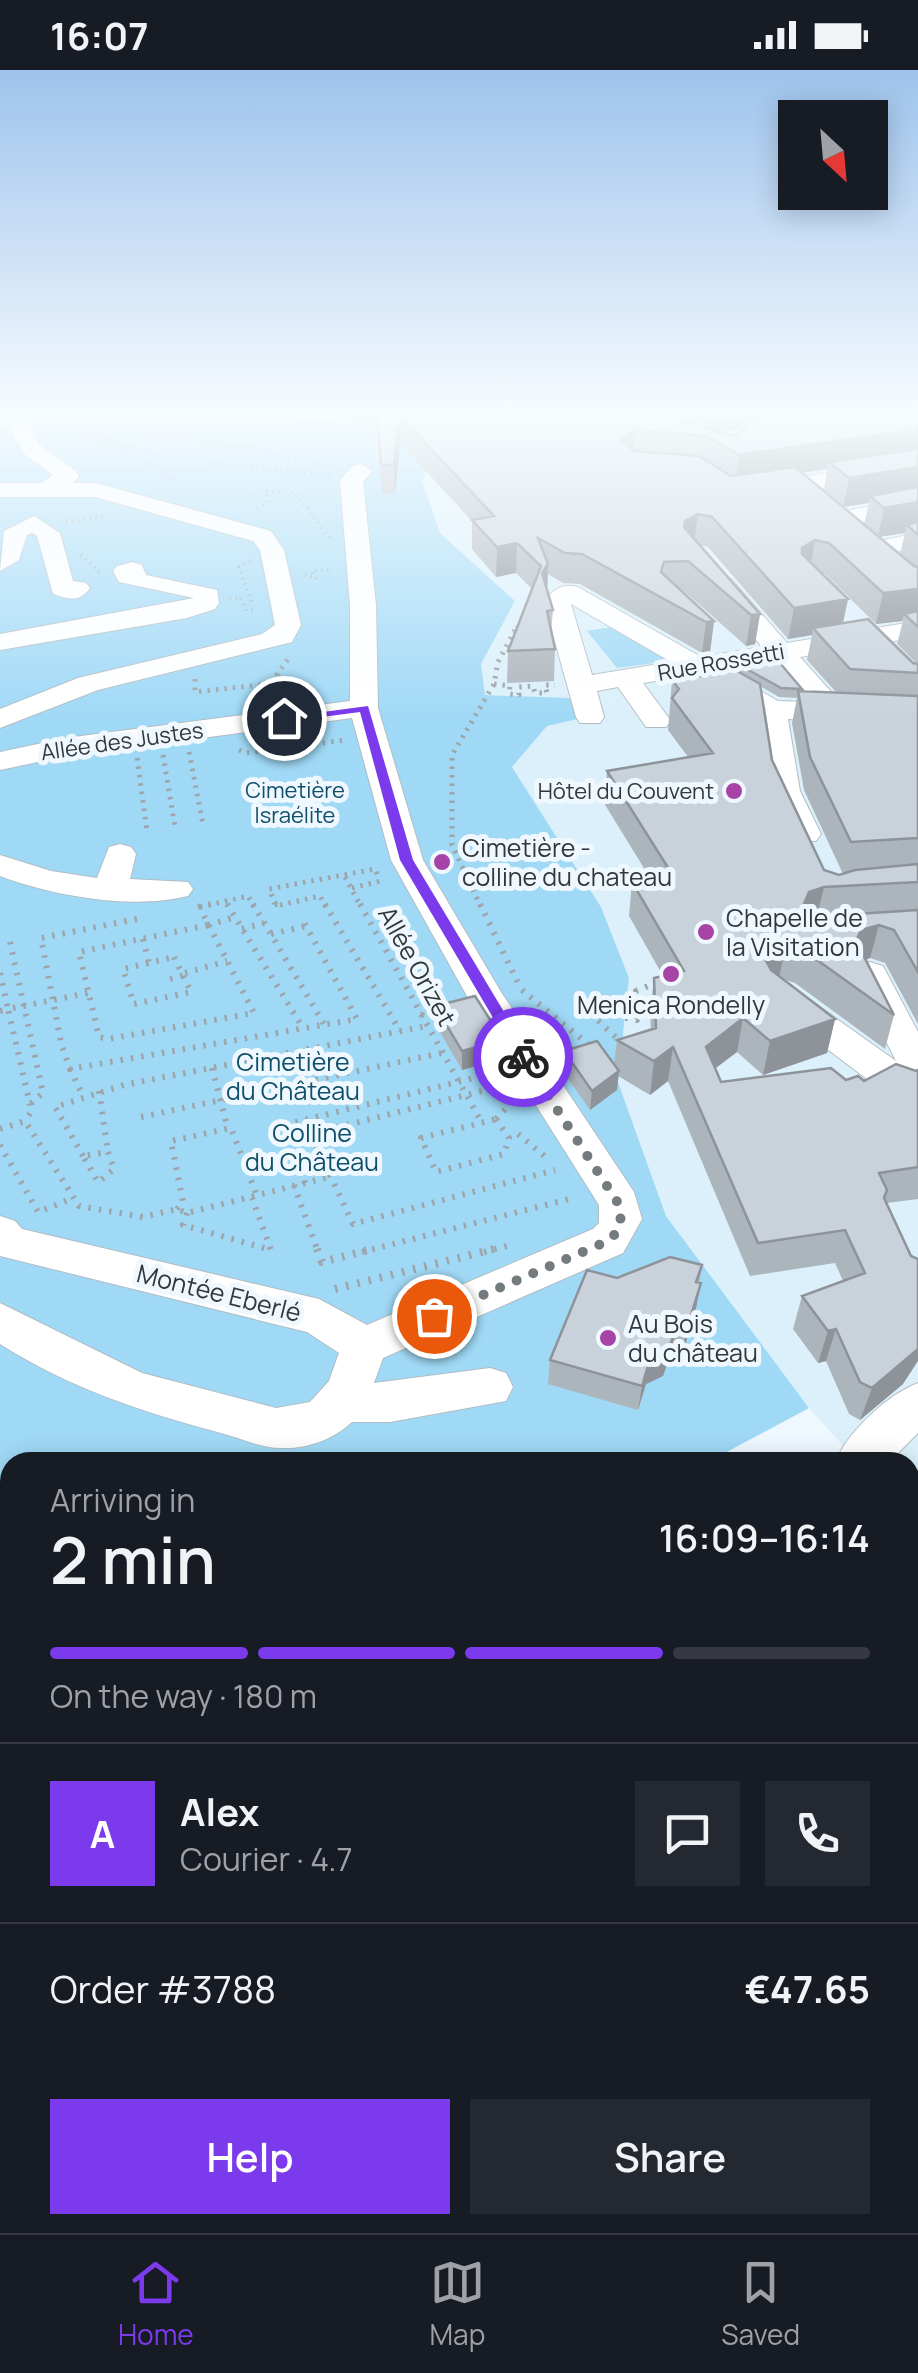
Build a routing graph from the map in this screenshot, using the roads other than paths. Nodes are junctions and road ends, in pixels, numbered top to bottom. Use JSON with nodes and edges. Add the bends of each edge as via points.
{"nodes":[{"id":1,"x":186,"y":515,"type":"edge"},
{"id":2,"x":358,"y":515,"type":"edge"},
{"id":3,"x":835,"y":515,"type":"edge"},
{"id":4,"x":864,"y":515,"type":"edge"},
{"id":5,"x":840,"y":519,"type":"junction"},
{"id":6,"x":918,"y":540,"type":"edge"},
{"id":7,"x":874,"y":549,"type":"junction"},
{"id":8,"x":0,"y":563,"type":"edge"},
{"id":9,"x":706,"y":566,"type":"edge"},
{"id":10,"x":895,"y":568,"type":"edge"},
{"id":11,"x":123,"y":573,"type":"dead end"},
{"id":12,"x":846,"y":614,"type":"edge"},
{"id":13,"x":74,"y":629,"type":"junction"},
{"id":14,"x":918,"y":629,"type":"edge"},
{"id":15,"x":712,"y":635,"type":"edge"},
{"id":16,"x":869,"y":637,"type":"junction"},
{"id":17,"x":0,"y":642,"type":"edge"},
{"id":18,"x":782,"y":651,"type":"junction"},
{"id":19,"x":890,"y":657,"type":"edge"},
{"id":20,"x":738,"y":658,"type":"junction"},
{"id":21,"x":694,"y":666,"type":"junction"},
{"id":22,"x":628,"y":680,"type":"junction"},
{"id":23,"x":571,"y":689,"type":"junction"},
{"id":24,"x":364,"y":708,"type":"junction"},
{"id":25,"x":772,"y":709,"type":"junction"},
{"id":26,"x":833,"y":712,"type":"junction"},
{"id":27,"x":590,"y":717,"type":"dead end"},
{"id":28,"x":918,"y":717,"type":"edge"},
{"id":29,"x":0,"y":720,"type":"edge"},
{"id":30,"x":656,"y":722,"type":"dead end"},
{"id":31,"x":0,"y":761,"type":"edge"},
{"id":32,"x":120,"y":854,"type":"dead end"},
{"id":33,"x":815,"y":857,"type":"edge"},
{"id":34,"x":0,"y":865,"type":"edge"},
{"id":35,"x":176,"y":889,"type":"dead end"},
{"id":36,"x":110,"y":890,"type":"junction"},
{"id":37,"x":869,"y":972,"type":"edge"},
{"id":38,"x":780,"y":994,"type":"edge"},
{"id":39,"x":914,"y":1078,"type":"edge"},
{"id":40,"x":0,"y":1232,"type":"edge"},
{"id":41,"x":0,"y":1321,"type":"edge"},
{"id":42,"x":364,"y":1346,"type":"junction"},
{"id":43,"x":490,"y":1386,"type":"dead end"},
{"id":44,"x":918,"y":1402,"type":"edge"},
{"id":45,"x":340,"y":1403,"type":"junction"},
{"id":46,"x":866,"y":1452,"type":"edge"}],
"edges":[{"from":1,"to":29,"type":"street","via":[[262,536],[272,550],[288,625],[282,636],[88,684]]},
{"from":2,"to":24,"type":"street"},
{"from":3,"to":5,"type":"street"},
{"from":4,"to":5,"type":"street"},
{"from":5,"to":7,"type":"street"},
{"from":6,"to":7,"type":"street"},
{"from":7,"to":10,"type":"street"},
{"from":8,"to":13,"type":"street","via":[[10,556],[16,531],[34,523],[48,533],[62,588],[75,590]]},
{"from":9,"to":18,"type":"street"},
{"from":11,"to":13,"type":"street","via":[[196,589],[208,595],[206,602]]},
{"from":12,"to":16,"type":"street"},
{"from":13,"to":17,"type":"street"},
{"from":14,"to":16,"type":"street","name":"Rue Rossetti"},
{"from":15,"to":20,"type":"street"},
{"from":16,"to":18,"type":"street","name":"Rue Rossetti"},
{"from":16,"to":19,"type":"street"},
{"from":18,"to":20,"type":"street","name":"Rue Rossetti"},
{"from":18,"to":26,"type":"street"},
{"from":20,"to":21,"type":"street","name":"Rue Rossetti"},
{"from":21,"to":22,"type":"street","name":"Rue Rossetti"},
{"from":21,"to":23,"type":"street","via":[[569,592],[557,602]]},
{"from":21,"to":25,"type":"street"},
{"from":22,"to":23,"type":"street","name":"Rue Rossetti"},
{"from":22,"to":30,"type":"street"},
{"from":23,"to":27,"type":"street"},
{"from":24,"to":31,"type":"street","name":"Allée des Justes"},
{"from":24,"to":42,"type":"street","via":[[406,860],[622,1214],[619,1232],[608,1241]]},
{"from":25,"to":26,"type":"street"},
{"from":25,"to":33,"type":"street","via":[[785,791]]},
{"from":26,"to":28,"type":"street"},
{"from":32,"to":36,"type":"street"},
{"from":34,"to":36,"type":"street","via":[[64,886]]},
{"from":35,"to":36,"type":"street"},
{"from":37,"to":39,"type":"street"},
{"from":38,"to":39,"type":"street"},
{"from":40,"to":42,"type":"street","name":"Montée Eberlé","via":[[8,1242],[319,1317]]},
{"from":41,"to":45,"type":"street","via":[[133,1390],[276,1428],[298,1429]]},
{"from":42,"to":45,"type":"street"},
{"from":43,"to":45,"type":"street"},
{"from":44,"to":46,"type":"street"}]}
